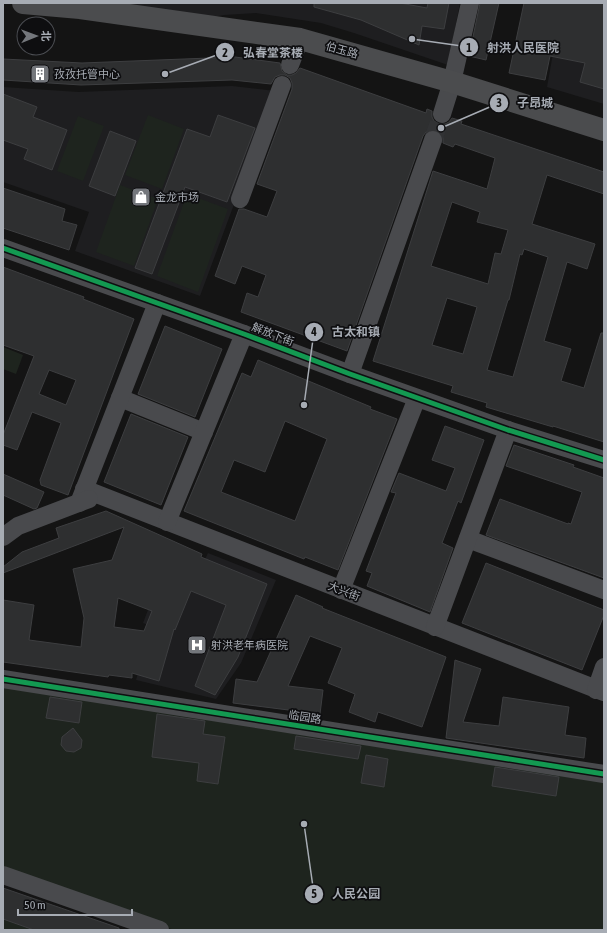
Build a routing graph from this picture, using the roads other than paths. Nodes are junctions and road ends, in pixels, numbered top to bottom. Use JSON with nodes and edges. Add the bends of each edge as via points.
{"nodes":[{"id":1,"x":24,"y":3,"type":"edge"},
{"id":2,"x":470,"y":3,"type":"edge"},
{"id":3,"x":300,"y":39,"type":"junction"},
{"id":4,"x":290,"y":65,"type":"dead end"},
{"id":5,"x":452,"y":82,"type":"junction"},
{"id":6,"x":282,"y":85,"type":"dead end"},
{"id":7,"x":442,"y":114,"type":"tunnel mouth"},
{"id":8,"x":604,"y":130,"type":"edge"},
{"id":9,"x":433,"y":140,"type":"tunnel mouth"},
{"id":10,"x":240,"y":198,"type":"dead end"},
{"id":11,"x":3,"y":248,"type":"edge"},
{"id":12,"x":157,"y":303,"type":"junction"},
{"id":13,"x":244,"y":334,"type":"junction"},
{"id":14,"x":350,"y":374,"type":"junction"},
{"id":15,"x":120,"y":398,"type":"junction"},
{"id":16,"x":417,"y":398,"type":"junction"},
{"id":17,"x":508,"y":430,"type":"junction"},
{"id":18,"x":204,"y":432,"type":"junction"},
{"id":19,"x":603,"y":456,"type":"edge"},
{"id":20,"x":87,"y":496,"type":"junction"},
{"id":21,"x":167,"y":522,"type":"junction"},
{"id":22,"x":10,"y":523,"type":"edge"},
{"id":23,"x":3,"y":537,"type":"edge"},
{"id":24,"x":468,"y":539,"type":"junction"},
{"id":25,"x":341,"y":590,"type":"junction"},
{"id":26,"x":604,"y":590,"type":"edge"},
{"id":27,"x":435,"y":627,"type":"junction"},
{"id":28,"x":604,"y":667,"type":"edge"},
{"id":29,"x":3,"y":679,"type":"edge"},
{"id":30,"x":600,"y":691,"type":"edge"},
{"id":31,"x":604,"y":774,"type":"edge"},
{"id":32,"x":3,"y":875,"type":"edge"},
{"id":33,"x":160,"y":930,"type":"edge"}],
"edges":[{"from":1,"to":3,"type":"main road","name":"伯玉路","via":[[80,8]]},
{"from":2,"to":5,"type":"street"},
{"from":3,"to":4,"type":"street"},
{"from":3,"to":5,"type":"main road","name":"伯玉路"},
{"from":5,"to":7,"type":"street"},
{"from":5,"to":8,"type":"main road","name":"伯玉路"},
{"from":6,"to":10,"type":"street"},
{"from":9,"to":14,"type":"street"},
{"from":11,"to":12,"type":"street","name":"解放下街"},
{"from":12,"to":13,"type":"street","name":"解放下街"},
{"from":12,"to":15,"type":"street"},
{"from":13,"to":14,"type":"street","name":"解放下街"},
{"from":13,"to":18,"type":"street"},
{"from":14,"to":16,"type":"street","name":"解放下街"},
{"from":15,"to":18,"type":"street"},
{"from":15,"to":20,"type":"street"},
{"from":16,"to":17,"type":"street","name":"解放下街"},
{"from":16,"to":25,"type":"street"},
{"from":17,"to":19,"type":"street","name":"解放下街"},
{"from":17,"to":24,"type":"street"},
{"from":18,"to":21,"type":"street"},
{"from":20,"to":21,"type":"street","name":"大兴街"},
{"from":20,"to":22,"type":"street"},
{"from":21,"to":25,"type":"street","name":"大兴街"},
{"from":22,"to":23,"type":"street"},
{"from":24,"to":26,"type":"street"},
{"from":24,"to":27,"type":"street"},
{"from":25,"to":27,"type":"street","name":"大兴街"},
{"from":27,"to":30,"type":"street","name":"大兴街"},
{"from":28,"to":30,"type":"street"},
{"from":29,"to":31,"type":"street","name":"临园路"},
{"from":32,"to":33,"type":"street"}]}
